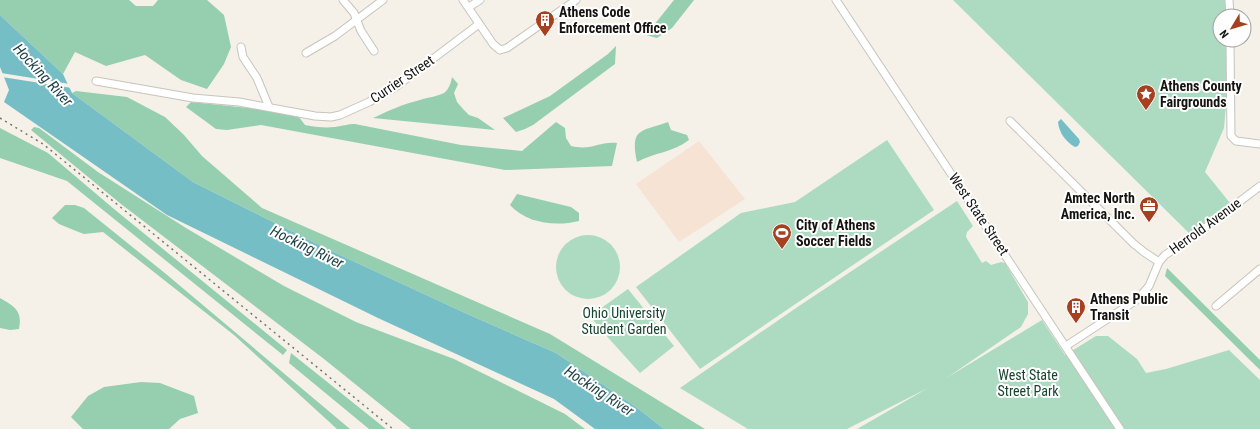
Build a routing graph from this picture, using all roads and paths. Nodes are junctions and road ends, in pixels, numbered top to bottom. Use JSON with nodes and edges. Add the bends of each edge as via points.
{"nodes":[{"id":1,"x":343,"y":0,"type":"edge"},
{"id":2,"x":384,"y":0,"type":"edge"},
{"id":3,"x":464,"y":0,"type":"edge"},
{"id":4,"x":480,"y":0,"type":"edge"},
{"id":5,"x":576,"y":0,"type":"edge"},
{"id":6,"x":836,"y":0,"type":"edge"},
{"id":7,"x":468,"y":7,"type":"junction"},
{"id":8,"x":357,"y":20,"type":"junction"},
{"id":9,"x":480,"y":24,"type":"junction"},
{"id":10,"x":241,"y":47,"type":"dead end"},
{"id":11,"x":1230,"y":48,"type":"edge"},
{"id":12,"x":374,"y":51,"type":"dead end"},
{"id":13,"x":306,"y":53,"type":"dead end"},
{"id":14,"x":96,"y":81,"type":"dead end"},
{"id":15,"x":269,"y":106,"type":"junction"},
{"id":16,"x":1010,"y":121,"type":"dead end"},
{"id":17,"x":1260,"y":144,"type":"edge"},
{"id":18,"x":1260,"y":186,"type":"edge"},
{"id":19,"x":1159,"y":262,"type":"junction"},
{"id":20,"x":1260,"y":269,"type":"edge"},
{"id":21,"x":1216,"y":306,"type":"dead end"},
{"id":22,"x":1066,"y":346,"type":"junction"},
{"id":23,"x":1120,"y":429,"type":"edge"}],
"edges":[{"from":1,"to":8,"type":"street"},
{"from":2,"to":8,"type":"street"},
{"from":3,"to":7,"type":"street"},
{"from":4,"to":7,"type":"street"},
{"from":5,"to":9,"type":"street","via":[[507,48],[500,50]]},
{"from":6,"to":22,"type":"street","name":"West State Street"},
{"from":7,"to":9,"type":"street"},
{"from":8,"to":12,"type":"street"},
{"from":8,"to":13,"type":"street"},
{"from":9,"to":15,"type":"street","name":"Currier Street","via":[[397,86],[340,115],[316,116]]},
{"from":10,"to":15,"type":"street","via":[[243,57],[257,78]]},
{"from":11,"to":17,"type":"street","via":[[1230,136],[1236,141]]},
{"from":14,"to":15,"type":"street","name":"Currier Street","via":[[193,98]]},
{"from":16,"to":19,"type":"street","via":[[1134,244]]},
{"from":18,"to":19,"type":"street","name":"Herrold Avenue"},
{"from":19,"to":22,"type":"street","name":"Herrold Avenue","via":[[1149,286],[1138,299]]},
{"from":20,"to":21,"type":"street"},
{"from":22,"to":23,"type":"street","name":"West State Street"}]}
